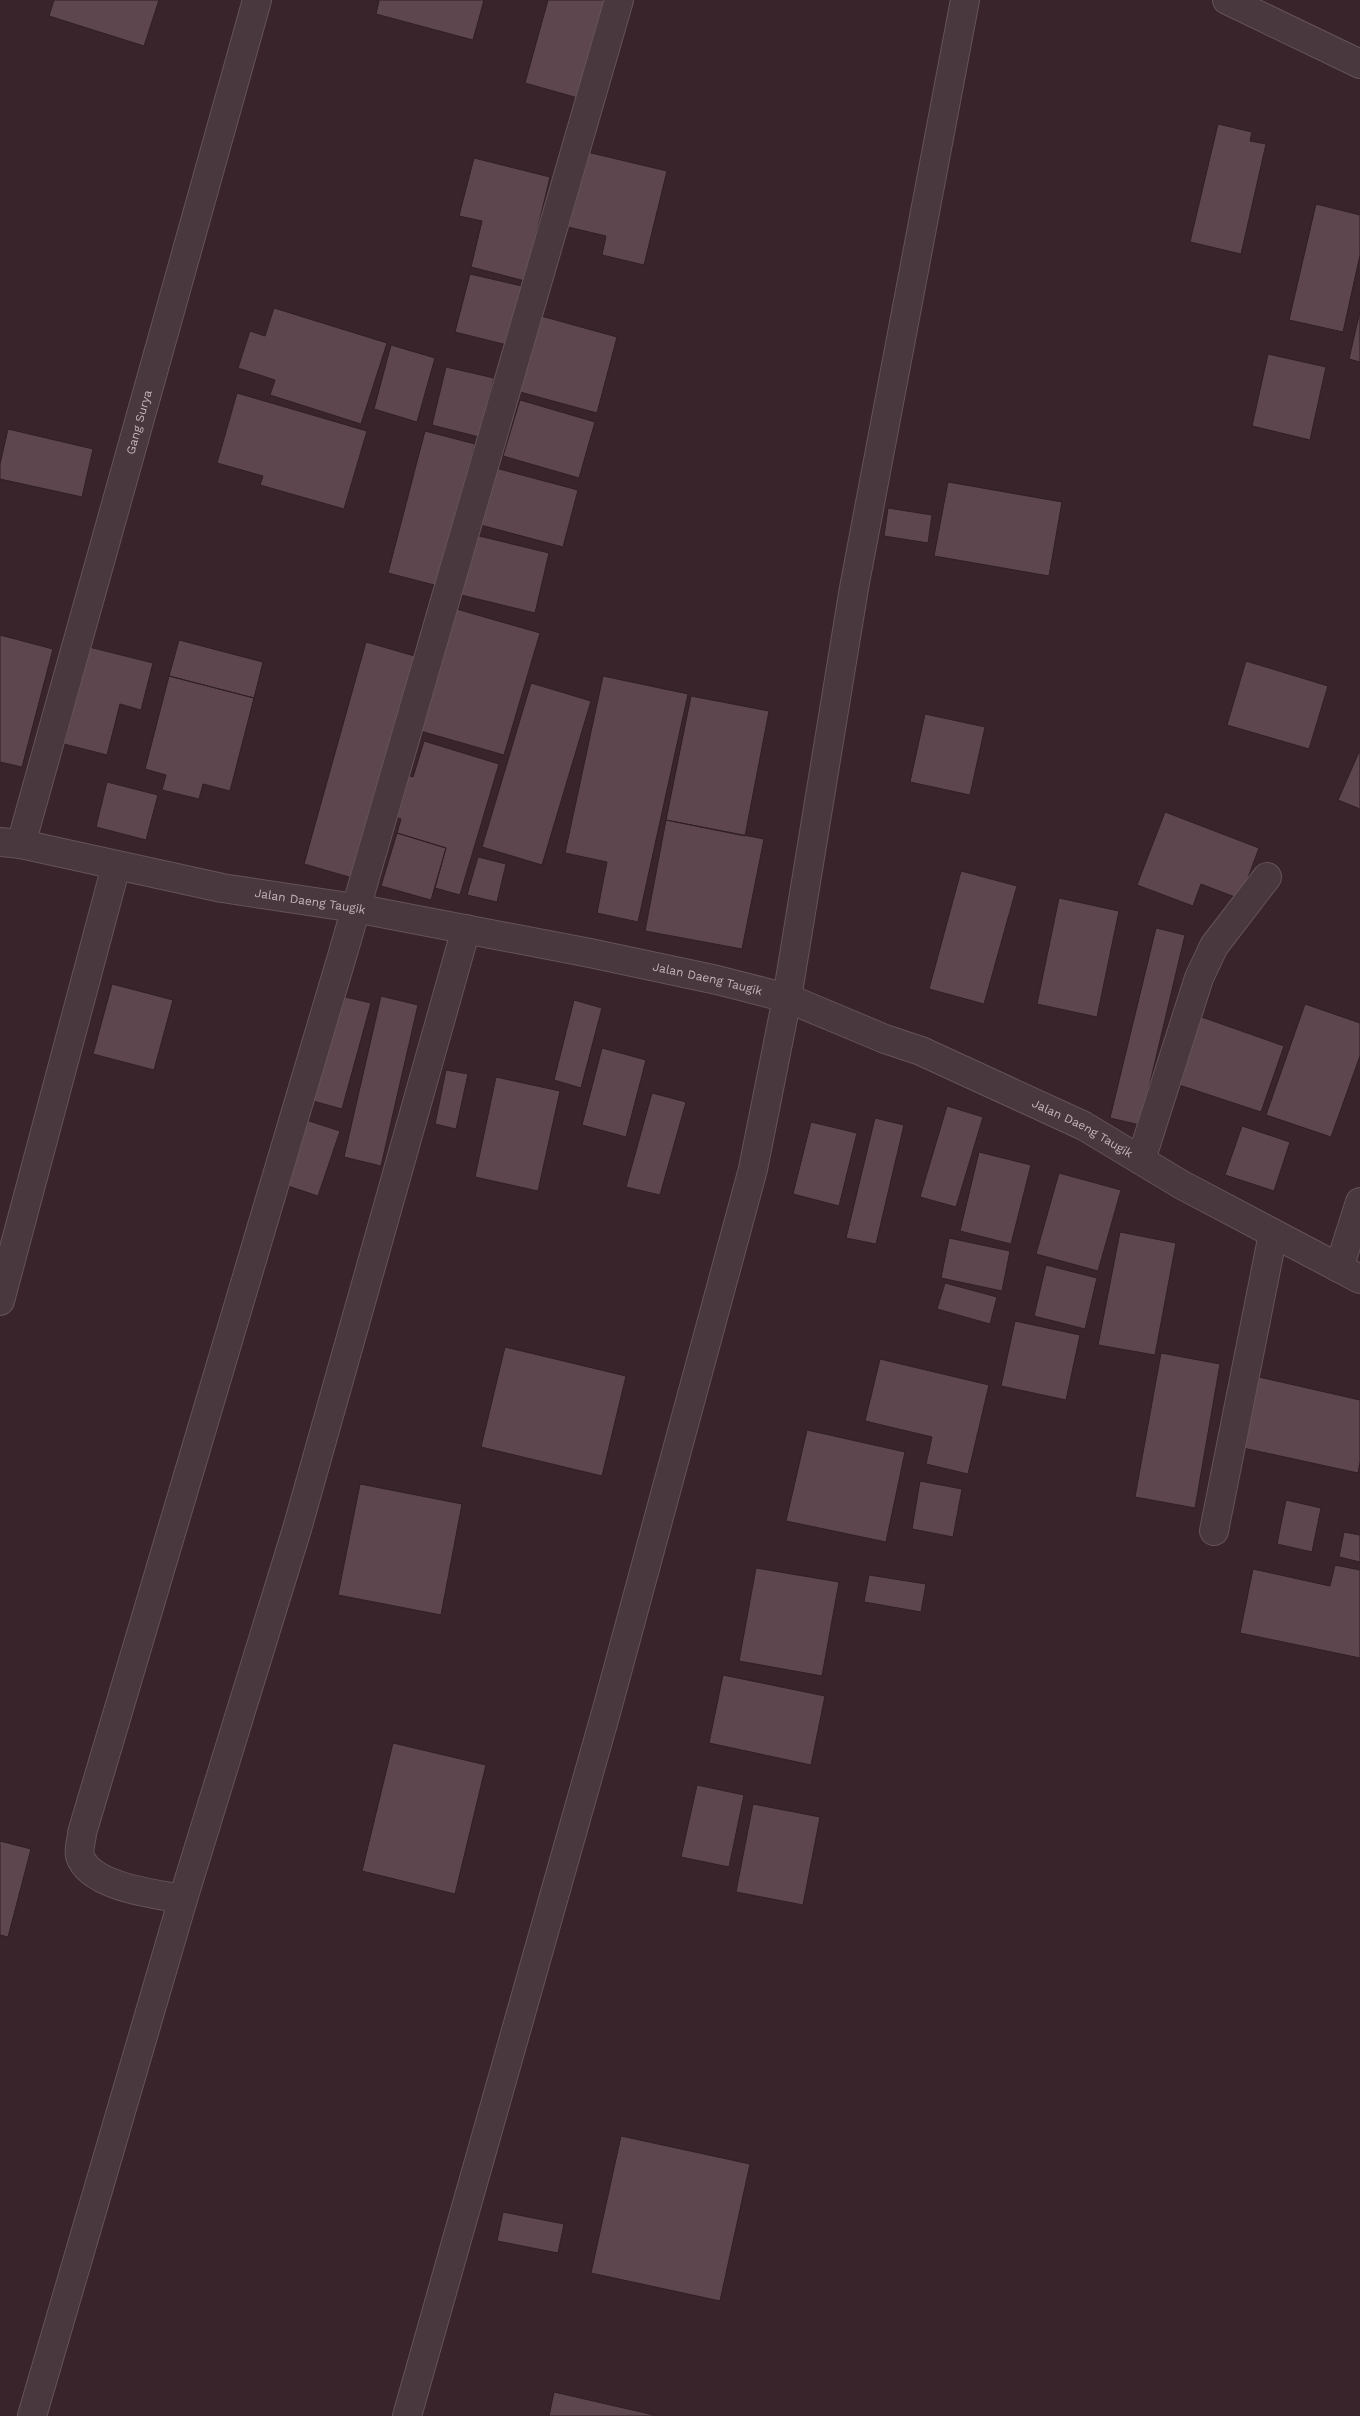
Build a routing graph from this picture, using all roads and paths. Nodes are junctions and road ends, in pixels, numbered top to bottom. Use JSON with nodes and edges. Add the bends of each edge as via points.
{"nodes":[{"id":1,"x":257,"y":0,"type":"edge"},
{"id":2,"x":620,"y":0,"type":"edge"},
{"id":3,"x":966,"y":0,"type":"edge"},
{"id":4,"x":1227,"y":0,"type":"edge"},
{"id":5,"x":1360,"y":64,"type":"edge"},
{"id":6,"x":10,"y":843,"type":"edge"},
{"id":7,"x":116,"y":866,"type":"junction"},
{"id":8,"x":1267,"y":878,"type":"dead end"},
{"id":9,"x":355,"y":908,"type":"junction"},
{"id":10,"x":466,"y":929,"type":"junction"},
{"id":11,"x":787,"y":998,"type":"junction"},
{"id":12,"x":1141,"y":1160,"type":"junction"},
{"id":13,"x":1360,"y":1202,"type":"edge"},
{"id":14,"x":1273,"y":1234,"type":"junction"},
{"id":15,"x":1349,"y":1274,"type":"edge"},
{"id":16,"x":0,"y":1301,"type":"edge"},
{"id":17,"x":1214,"y":1531,"type":"dead end"},
{"id":18,"x":183,"y":1899,"type":"junction"},
{"id":19,"x":32,"y":2416,"type":"edge"},
{"id":20,"x":408,"y":2416,"type":"edge"}],
"edges":[{"from":1,"to":6,"type":"street","name":"Gang Surya"},
{"from":2,"to":9,"type":"street"},
{"from":3,"to":11,"type":"street","via":[[854,588]]},
{"from":4,"to":5,"type":"street"},
{"from":6,"to":7,"type":"street","name":"Jalan Daeng Taugik"},
{"from":7,"to":9,"type":"street","name":"Jalan Daeng Taugik","via":[[222,888]]},
{"from":7,"to":16,"type":"street"},
{"from":8,"to":12,"type":"street","via":[[1214,946],[1199,978]]},
{"from":9,"to":10,"type":"street","name":"Jalan Daeng Taugik"},
{"from":9,"to":18,"type":"street","via":[[82,1833],[80,1854],[88,1869],[130,1888]]},
{"from":10,"to":11,"type":"street","name":"Jalan Daeng Taugik","via":[[599,954]]},
{"from":10,"to":18,"type":"street","via":[[297,1528]]},
{"from":11,"to":12,"type":"street","name":"Jalan Daeng Taugik","via":[[921,1051],[1084,1126]]},
{"from":11,"to":20,"type":"street","via":[[751,1179],[607,1709]]},
{"from":12,"to":14,"type":"street","name":"Jalan Daeng Taugik"},
{"from":13,"to":15,"type":"street"},
{"from":14,"to":15,"type":"street","name":"Jalan Daeng Taugik"},
{"from":14,"to":17,"type":"street"},
{"from":18,"to":19,"type":"street"}]}
